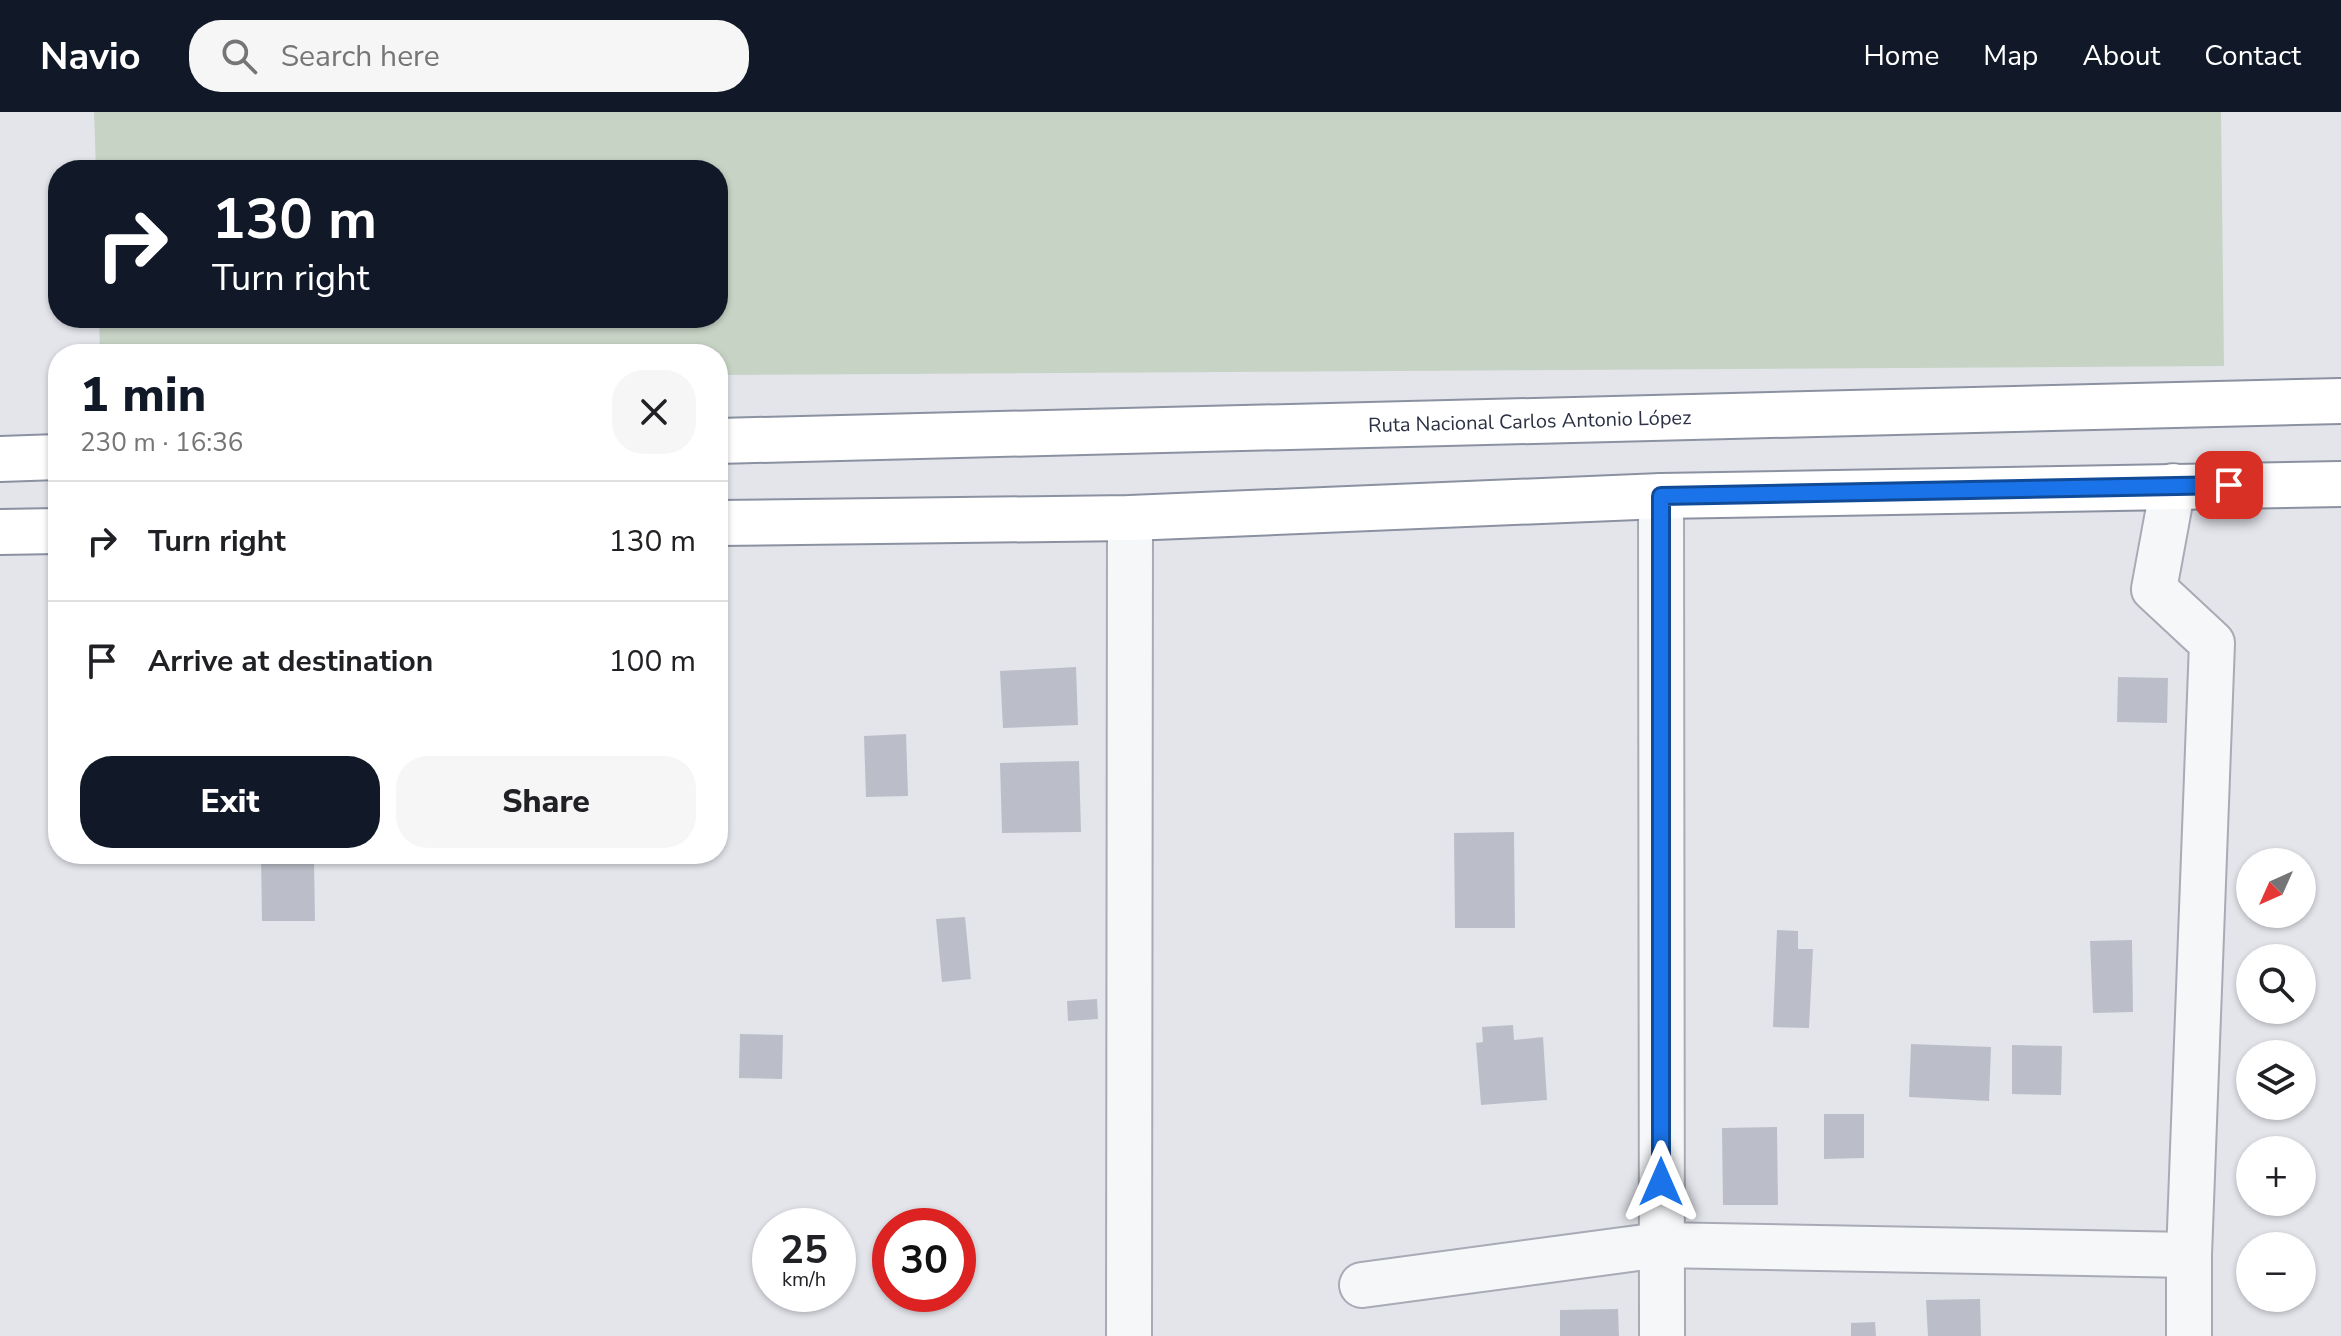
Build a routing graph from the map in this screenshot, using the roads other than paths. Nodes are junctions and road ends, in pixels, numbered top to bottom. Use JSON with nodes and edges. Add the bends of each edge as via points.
{"nodes":[{"id":1,"x":2341,"y":401,"type":"edge"},
{"id":2,"x":728,"y":441,"type":"edge"},
{"id":3,"x":48,"y":457,"type":"edge"},
{"id":4,"x":0,"y":459,"type":"edge"},
{"id":5,"x":2341,"y":484,"type":"edge"},
{"id":6,"x":2173,"y":486,"type":"junction"},
{"id":7,"x":1661,"y":496,"type":"junction"},
{"id":8,"x":1130,"y":518,"type":"junction"},
{"id":9,"x":728,"y":523,"type":"edge"},
{"id":10,"x":48,"y":531,"type":"edge"},
{"id":11,"x":0,"y":532,"type":"edge"},
{"id":12,"x":1660,"y":1245,"type":"junction"},
{"id":13,"x":2189,"y":1255,"type":"junction"},
{"id":14,"x":1362,"y":1285,"type":"dead end"},
{"id":15,"x":1129,"y":1336,"type":"edge"},
{"id":16,"x":1662,"y":1336,"type":"edge"},
{"id":17,"x":2189,"y":1336,"type":"edge"}],
"edges":[{"from":1,"to":2,"type":"highway","name":"Ruta Nacional Carlos Antonio López"},
{"from":3,"to":4,"type":"highway"},
{"from":5,"to":6,"type":"highway"},
{"from":6,"to":7,"type":"highway"},
{"from":6,"to":13,"type":"street","via":[[2154,589],[2212,643]]},
{"from":7,"to":8,"type":"highway"},
{"from":7,"to":12,"type":"street"},
{"from":8,"to":9,"type":"highway"},
{"from":8,"to":15,"type":"street"},
{"from":10,"to":11,"type":"highway"},
{"from":12,"to":13,"type":"street"},
{"from":12,"to":14,"type":"street"},
{"from":12,"to":16,"type":"street"},
{"from":13,"to":17,"type":"street"}]}
